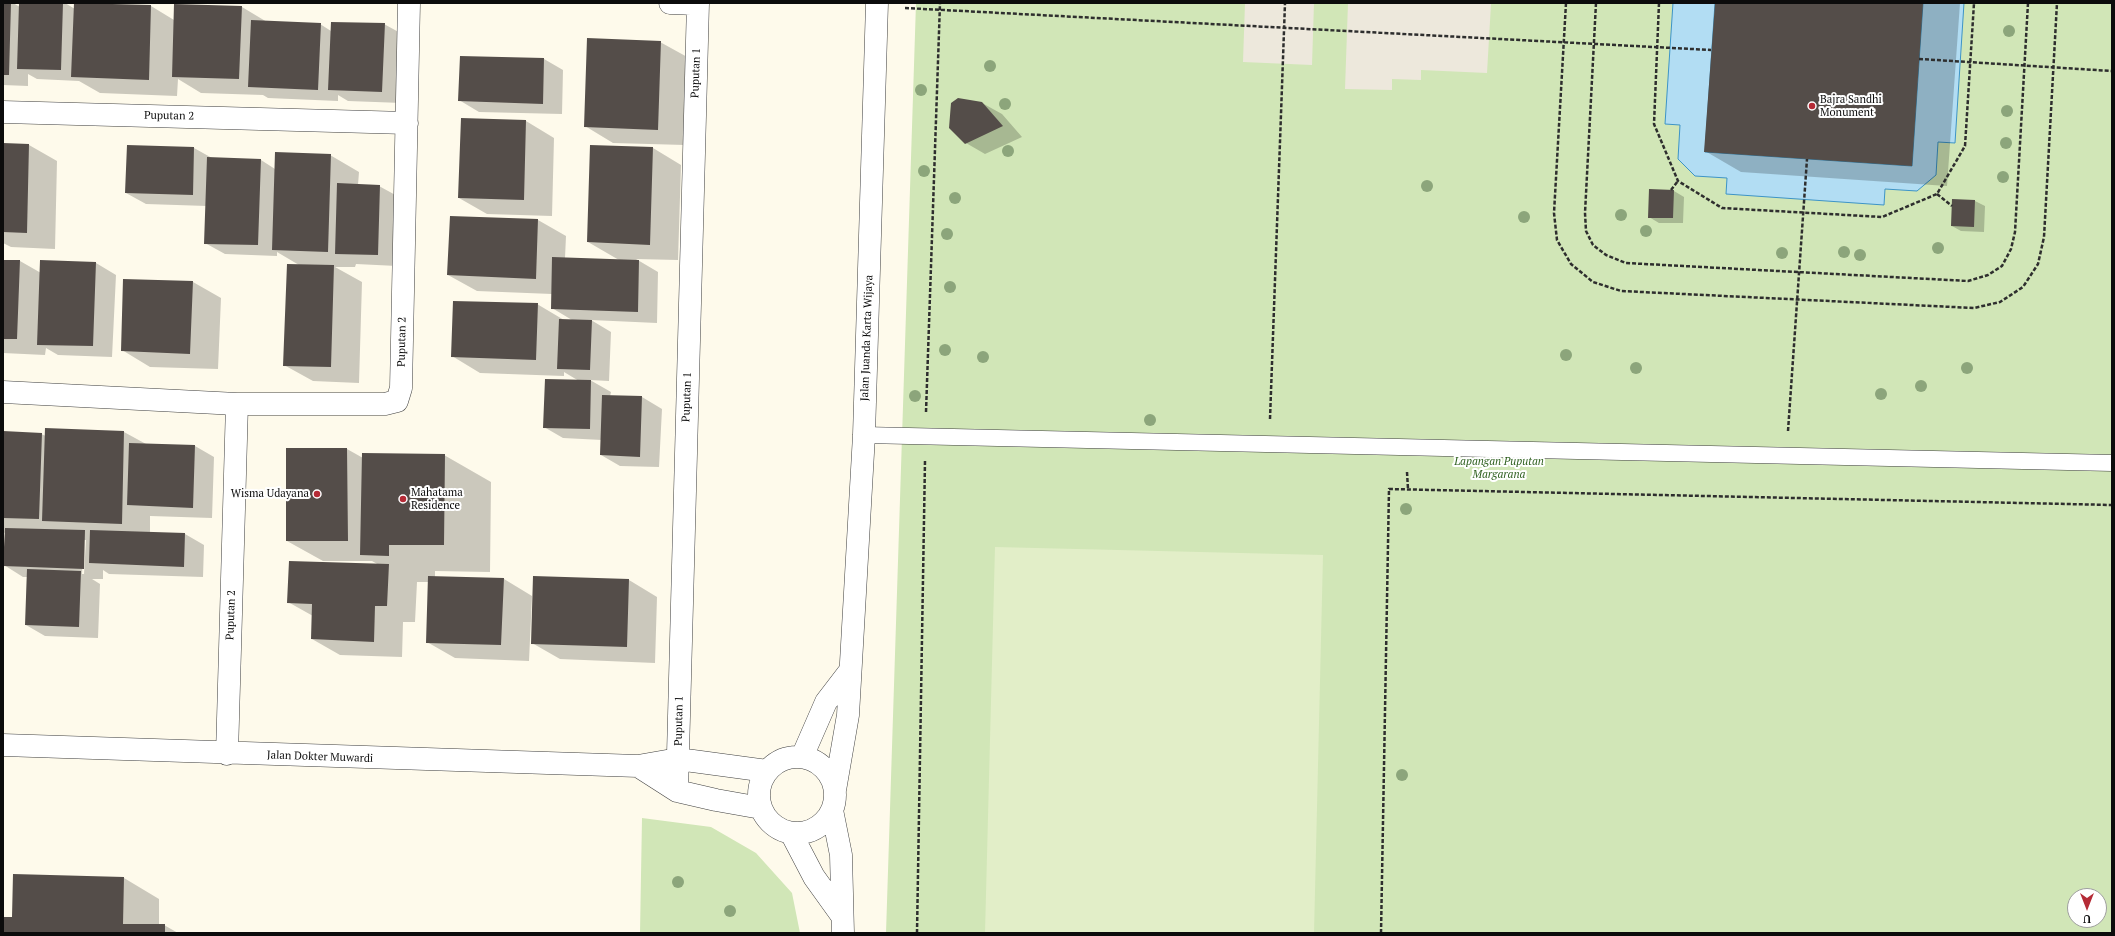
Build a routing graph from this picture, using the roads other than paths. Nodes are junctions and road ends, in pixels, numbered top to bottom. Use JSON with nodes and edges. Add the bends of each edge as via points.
{"nodes":[{"id":1,"x":409,"y":3,"type":"edge"},
{"id":2,"x":670,"y":3,"type":"edge"},
{"id":3,"x":698,"y":3,"type":"edge"},
{"id":4,"x":877,"y":5,"type":"edge"},
{"id":5,"x":3,"y":112,"type":"edge"},
{"id":6,"x":406,"y":123,"type":"junction"},
{"id":7,"x":3,"y":392,"type":"edge"},
{"id":8,"x":237,"y":404,"type":"junction"},
{"id":9,"x":864,"y":435,"type":"junction"},
{"id":10,"x":2112,"y":463,"type":"edge"},
{"id":11,"x":849,"y":672,"type":"junction"},
{"id":12,"x":3,"y":745,"type":"edge"},
{"id":13,"x":227,"y":754,"type":"junction"},
{"id":14,"x":802,"y":757,"type":"junction"},
{"id":15,"x":678,"y":759,"type":"junction"},
{"id":16,"x":638,"y":766,"type":"junction"},
{"id":17,"x":767,"y":771,"type":"junction"},
{"id":18,"x":677,"y":791,"type":"junction"},
{"id":19,"x":834,"y":800,"type":"junction"},
{"id":20,"x":761,"y":808,"type":"junction"},
{"id":21,"x":791,"y":833,"type":"junction"},
{"id":22,"x":842,"y":925,"type":"edge"}],
"edges":[{"from":1,"to":6,"type":"street","name":"Puputan 2"},
{"from":2,"to":3,"type":"street"},
{"from":3,"to":15,"type":"street","name":"Puputan 1"},
{"from":4,"to":9,"type":"street","name":"Jalan Juanda Karta Wijaya"},
{"from":5,"to":6,"type":"street","name":"Puputan 2"},
{"from":6,"to":8,"type":"street","name":"Puputan 2","via":[[401,388],[397,401],[384,404]]},
{"from":7,"to":8,"type":"street","name":"Puputan 2"},
{"from":8,"to":13,"type":"street","name":"Puputan 2"},
{"from":9,"to":10,"type":"lane"},
{"from":9,"to":11,"type":"street","name":"Jalan Juanda Karta Wijaya"},
{"from":11,"to":14,"type":"street","via":[[826,702]]},
{"from":11,"to":19,"type":"street","name":"Jalan Juanda Karta Wijaya","via":[[848,715]]},
{"from":12,"to":13,"type":"street","name":"Jalan Dokter Muwardi"},
{"from":13,"to":16,"type":"street","name":"Jalan Dokter Muwardi"},
{"from":14,"to":17,"type":"street","via":[[789,757],[776,762]]},
{"from":14,"to":19,"type":"street","via":[[816,762],[827,770]]},
{"from":15,"to":16,"type":"street","name":"Jalan Dokter Muwardi"},
{"from":15,"to":17,"type":"street","name":"Jalan Dokter Muwardi"},
{"from":15,"to":18,"type":"street","name":"Puputan 1"},
{"from":16,"to":18,"type":"street"},
{"from":17,"to":20,"type":"street","via":[[759,789]]},
{"from":18,"to":20,"type":"street"},
{"from":19,"to":21,"type":"street","via":[[820,826],[811,831]]},
{"from":19,"to":22,"type":"street","name":"Jalan Juanda Karta Wijaya","via":[[841,855]]},
{"from":20,"to":21,"type":"street","via":[[772,824]]},
{"from":21,"to":22,"type":"street","name":"Jalan Juanda Karta Wijaya"}]}
